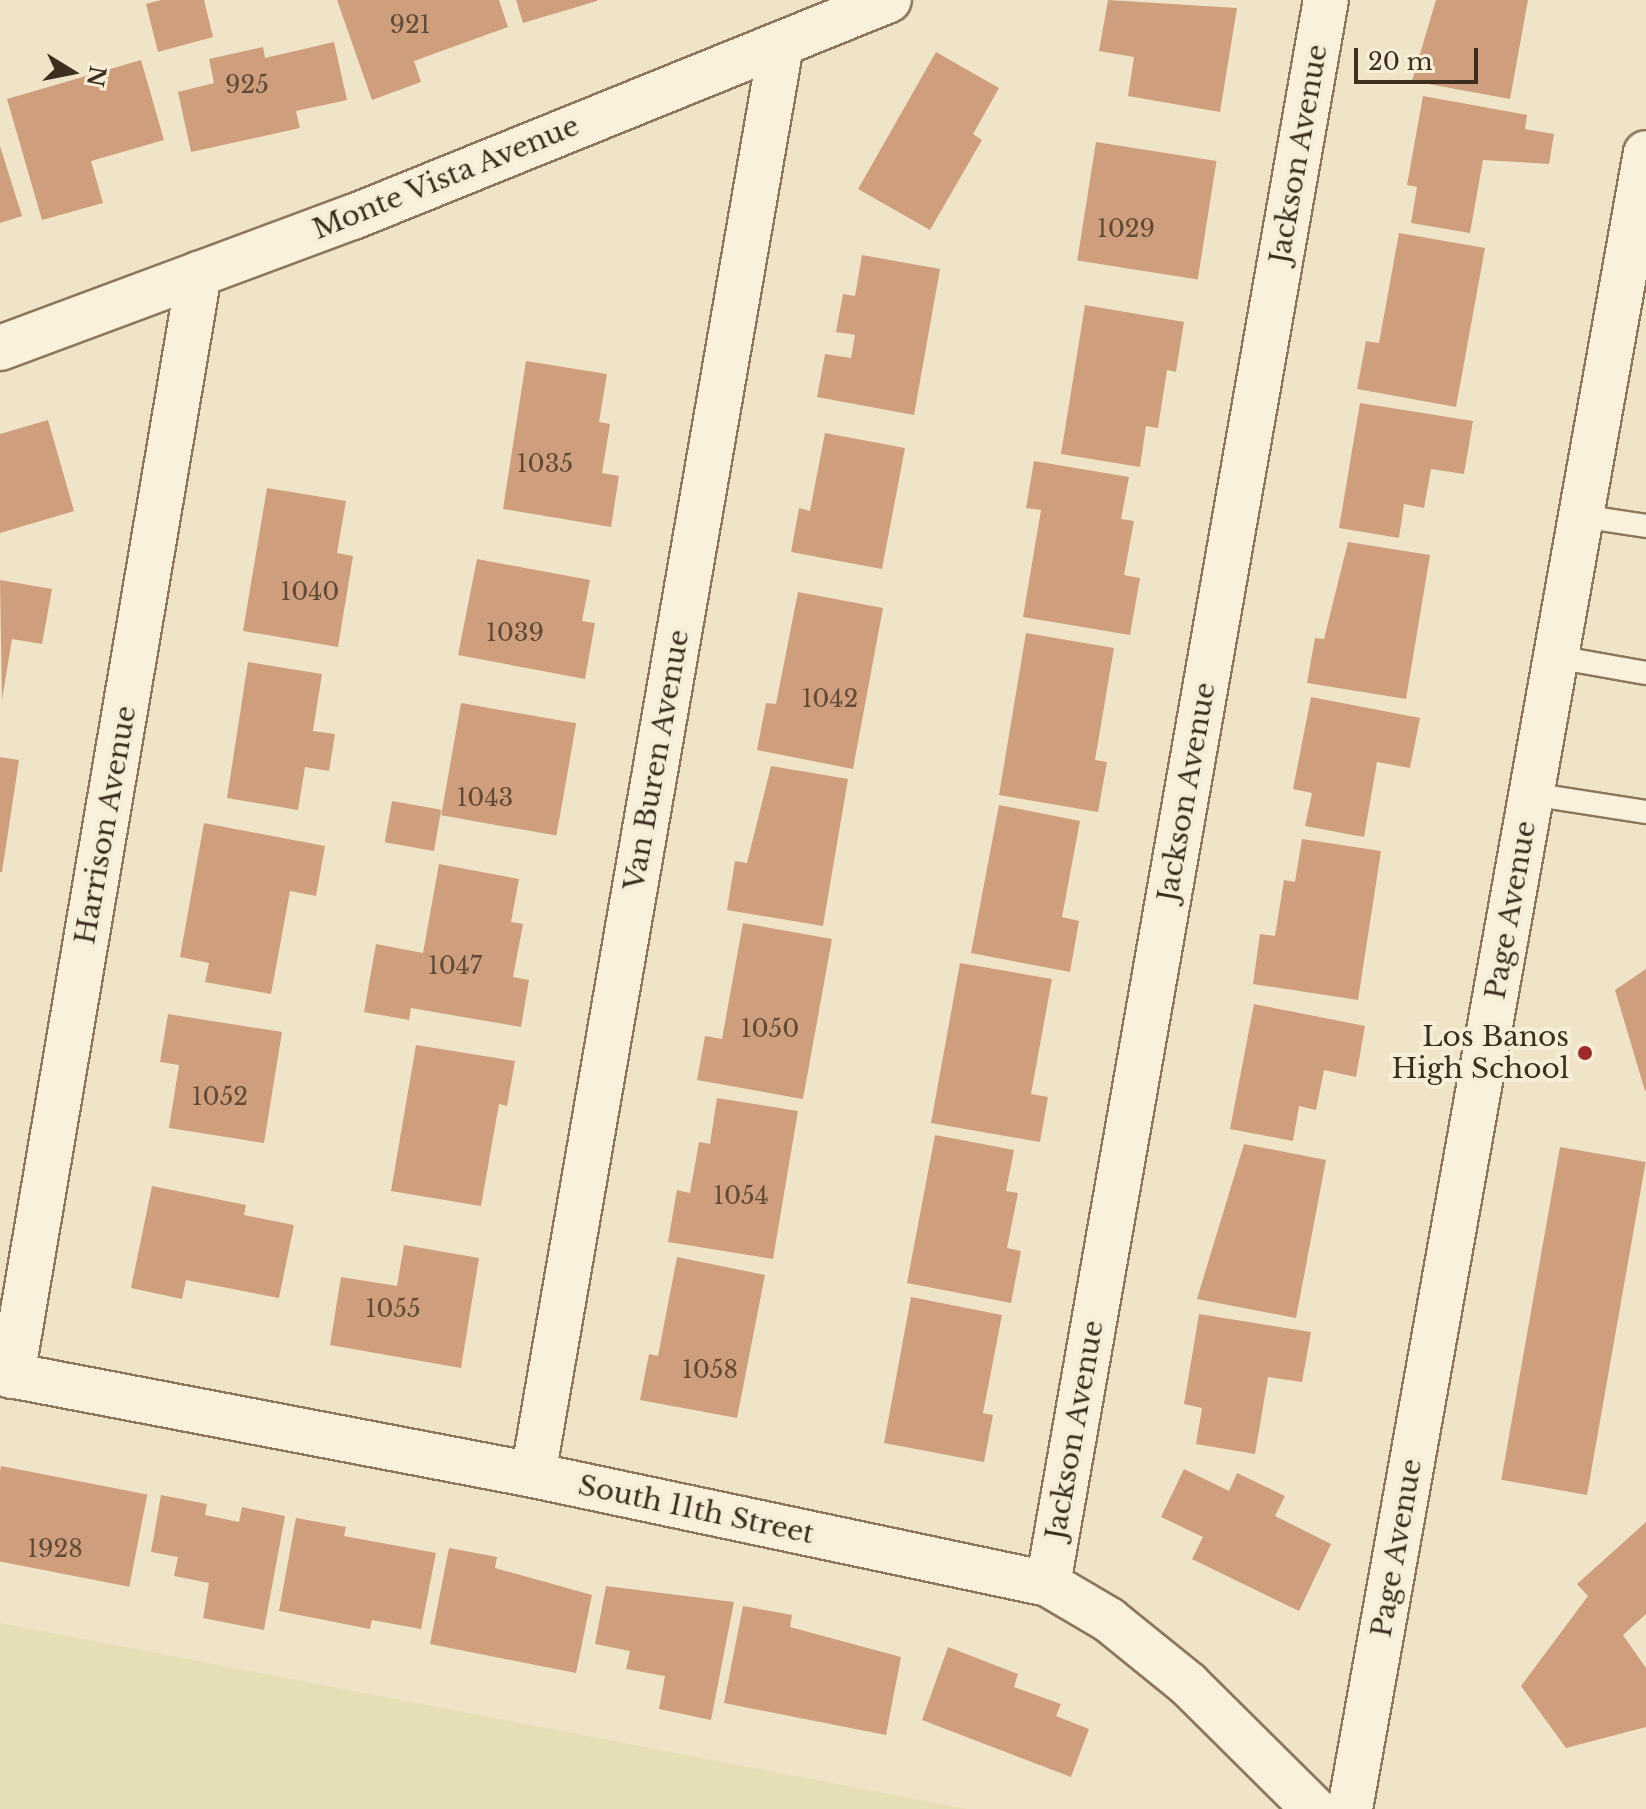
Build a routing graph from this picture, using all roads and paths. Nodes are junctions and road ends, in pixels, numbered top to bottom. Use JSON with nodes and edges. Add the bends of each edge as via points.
{"nodes":[{"id":1,"x":889,"y":0,"type":"edge"},
{"id":2,"x":1326,"y":0,"type":"edge"},
{"id":3,"x":781,"y":45,"type":"junction"},
{"id":4,"x":1646,"y":153,"type":"edge"},
{"id":5,"x":199,"y":274,"type":"junction"},
{"id":6,"x":0,"y":348,"type":"edge"},
{"id":7,"x":1581,"y":516,"type":"junction"},
{"id":8,"x":1646,"y":526,"type":"edge"},
{"id":9,"x":1556,"y":657,"type":"junction"},
{"id":10,"x":1646,"y":673,"type":"edge"},
{"id":11,"x":1531,"y":794,"type":"junction"},
{"id":12,"x":1646,"y":812,"type":"edge"},
{"id":13,"x":6,"y":1374,"type":"edge"},
{"id":14,"x":533,"y":1475,"type":"junction"},
{"id":15,"x":1048,"y":1584,"type":"junction"},
{"id":16,"x":1314,"y":1809,"type":"edge"},
{"id":17,"x":1350,"y":1809,"type":"edge"}],
"edges":[{"from":1,"to":3,"type":"street","name":"Monte Vista Avenue"},
{"from":2,"to":15,"type":"street","name":"Jackson Avenue"},
{"from":3,"to":5,"type":"street","name":"Monte Vista Avenue"},
{"from":3,"to":14,"type":"street","name":"Van Buren Avenue"},
{"from":4,"to":7,"type":"street","name":"Page Avenue"},
{"from":5,"to":6,"type":"street","name":"Monte Vista Avenue"},
{"from":5,"to":13,"type":"street","name":"Harrison Avenue"},
{"from":7,"to":8,"type":"lane"},
{"from":7,"to":9,"type":"street","name":"Page Avenue"},
{"from":9,"to":10,"type":"lane"},
{"from":9,"to":11,"type":"street","name":"Page Avenue"},
{"from":11,"to":12,"type":"lane"},
{"from":11,"to":17,"type":"street","name":"Page Avenue"},
{"from":13,"to":14,"type":"street","name":"South 11th Street"},
{"from":14,"to":15,"type":"street","name":"South 11th Street"},
{"from":15,"to":16,"type":"street","name":"South 11th Street","via":[[1109,1620],[1188,1684]]}]}
